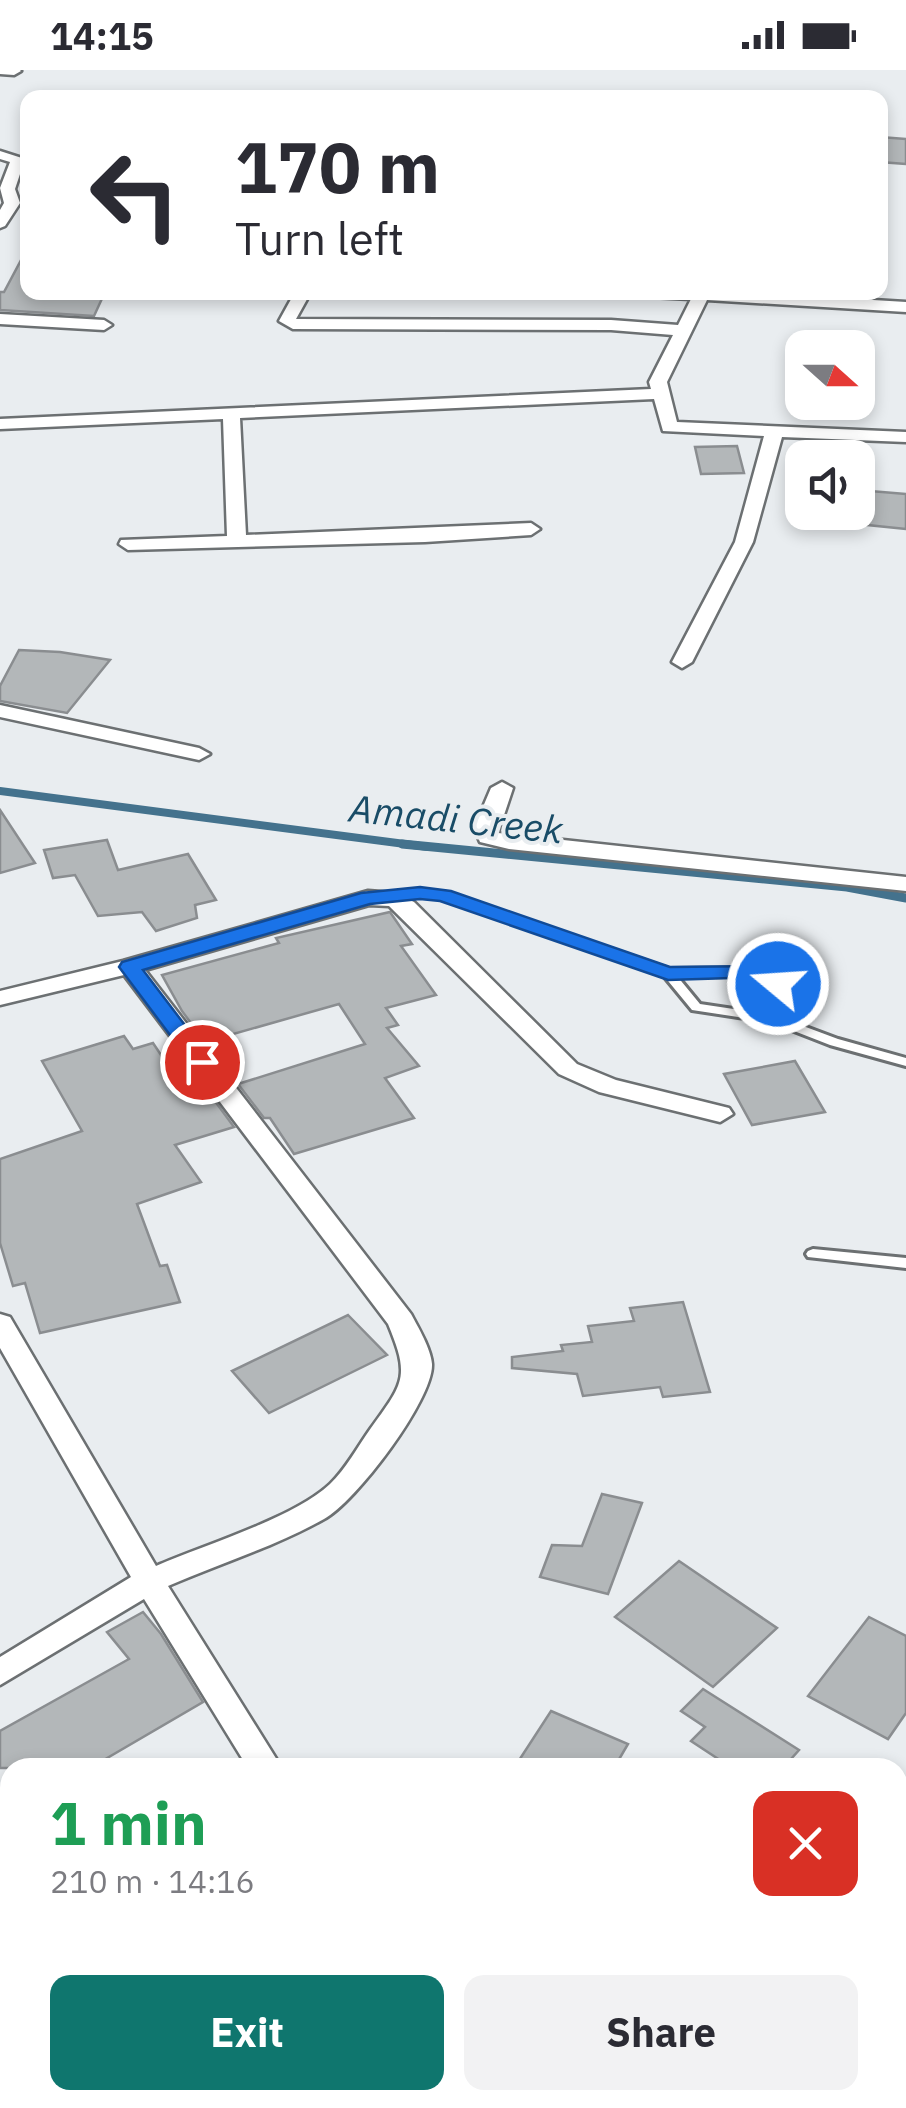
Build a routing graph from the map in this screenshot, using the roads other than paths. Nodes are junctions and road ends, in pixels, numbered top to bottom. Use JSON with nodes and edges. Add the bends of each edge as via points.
{"nodes":[{"id":1,"x":0,"y":70,"type":"edge"},
{"id":2,"x":14,"y":70,"type":"edge"},
{"id":3,"x":0,"y":155,"type":"edge"},
{"id":4,"x":0,"y":223,"type":"edge"},
{"id":5,"x":298,"y":300,"type":"edge"},
{"id":6,"x":699,"y":300,"type":"edge"},
{"id":7,"x":756,"y":300,"type":"edge"},
{"id":8,"x":906,"y":308,"type":"edge"},
{"id":9,"x":0,"y":318,"type":"edge"},
{"id":10,"x":104,"y":326,"type":"dead end"},
{"id":11,"x":685,"y":331,"type":"junction"},
{"id":12,"x":658,"y":394,"type":"junction"},
{"id":13,"x":231,"y":414,"type":"junction"},
{"id":14,"x":0,"y":424,"type":"edge"},
{"id":15,"x":774,"y":433,"type":"junction"},
{"id":16,"x":906,"y":437,"type":"edge"},
{"id":17,"x":531,"y":529,"type":"dead end"},
{"id":18,"x":237,"y":539,"type":"junction"},
{"id":19,"x":128,"y":544,"type":"dead end"},
{"id":20,"x":682,"y":662,"type":"dead end"},
{"id":21,"x":0,"y":711,"type":"edge"},
{"id":22,"x":200,"y":754,"type":"dead end"},
{"id":23,"x":502,"y":788,"type":"dead end"},
{"id":24,"x":906,"y":884,"type":"edge"},
{"id":25,"x":382,"y":898,"type":"junction"},
{"id":26,"x":130,"y":967,"type":"junction"},
{"id":27,"x":668,"y":974,"type":"junction"},
{"id":28,"x":0,"y":998,"type":"edge"},
{"id":29,"x":773,"y":1019,"type":"junction"},
{"id":30,"x":906,"y":1062,"type":"edge"},
{"id":31,"x":720,"y":1114,"type":"dead end"},
{"id":32,"x":814,"y":1254,"type":"dead end"},
{"id":33,"x":906,"y":1263,"type":"edge"},
{"id":34,"x":0,"y":1324,"type":"edge"},
{"id":35,"x":149,"y":1581,"type":"junction"},
{"id":36,"x":0,"y":1673,"type":"edge"},
{"id":37,"x":260,"y":1758,"type":"edge"}],
"edges":[{"from":1,"to":2,"type":"street"},
{"from":3,"to":4,"type":"street","via":[[18,159],[7,189],[12,203]]},
{"from":5,"to":11,"type":"street","via":[[287,320],[293,324]]},
{"from":6,"to":11,"type":"street"},
{"from":7,"to":8,"type":"street"},
{"from":9,"to":10,"type":"street"},
{"from":11,"to":12,"type":"street"},
{"from":12,"to":13,"type":"street"},
{"from":12,"to":15,"type":"street","via":[[665,420],[677,430]]},
{"from":13,"to":14,"type":"street"},
{"from":13,"to":18,"type":"street"},
{"from":15,"to":16,"type":"street"},
{"from":15,"to":20,"type":"street","via":[[744,542]]},
{"from":17,"to":18,"type":"street"},
{"from":18,"to":19,"type":"street"},
{"from":21,"to":22,"type":"street"},
{"from":23,"to":24,"type":"street","via":[[485,828],[488,837]]},
{"from":25,"to":26,"type":"street"},
{"from":25,"to":27,"type":"lane","via":[[443,896]]},
{"from":25,"to":31,"type":"street","via":[[406,906],[568,1069]]},
{"from":26,"to":28,"type":"street"},
{"from":26,"to":35,"type":"street","via":[[401,1322],[418,1364],[400,1410],[342,1492],[315,1511]]},
{"from":27,"to":29,"type":"lane","via":[[696,1008]]},
{"from":27,"to":29,"type":"lane","via":[[768,971],[778,984]]},
{"from":29,"to":30,"type":"lane"},
{"from":32,"to":33,"type":"lane"},
{"from":34,"to":35,"type":"street"},
{"from":35,"to":36,"type":"street"},
{"from":35,"to":37,"type":"street"}]}
